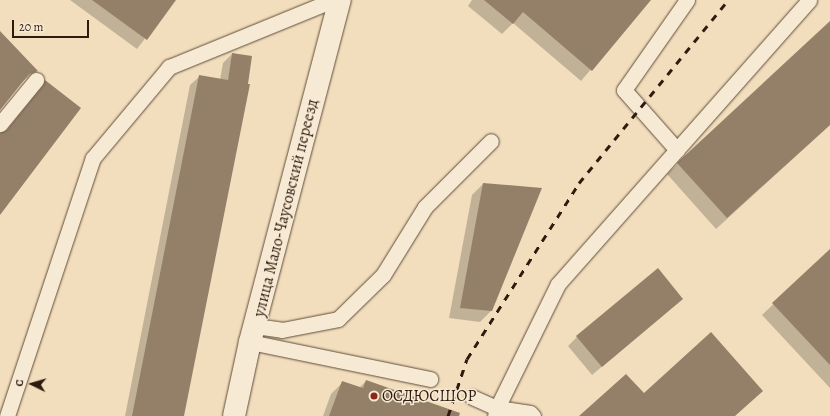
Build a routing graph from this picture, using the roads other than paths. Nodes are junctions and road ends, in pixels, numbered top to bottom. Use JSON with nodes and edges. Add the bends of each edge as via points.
{"nodes":[{"id":1,"x":333,"y":0,"type":"edge"},
{"id":2,"x":340,"y":0,"type":"edge"},
{"id":3,"x":687,"y":0,"type":"edge"},
{"id":4,"x":809,"y":0,"type":"edge"},
{"id":5,"x":36,"y":80,"type":"dead end"},
{"id":6,"x":0,"y":124,"type":"edge"},
{"id":7,"x":490,"y":141,"type":"dead end"},
{"id":8,"x":677,"y":150,"type":"junction"},
{"id":9,"x":252,"y":334,"type":"junction"},
{"id":10,"x":430,"y":378,"type":"dead end"},
{"id":11,"x":472,"y":397,"type":"dead end"},
{"id":12,"x":496,"y":412,"type":"edge"},
{"id":13,"x":7,"y":416,"type":"edge"},
{"id":14,"x":234,"y":416,"type":"edge"},
{"id":15,"x":533,"y":416,"type":"edge"}],
"edges":[{"from":1,"to":13,"type":"lane","via":[[168,67],[94,158]]},
{"from":2,"to":9,"type":"street","name":"улица Мало-Чаусовский переезд"},
{"from":3,"to":8,"type":"lane","via":[[624,90]]},
{"from":4,"to":8,"type":"lane"},
{"from":5,"to":6,"type":"lane"},
{"from":7,"to":9,"type":"lane","via":[[426,207],[383,275],[338,319]]},
{"from":8,"to":12,"type":"lane","via":[[558,284]]},
{"from":9,"to":10,"type":"lane"},
{"from":9,"to":14,"type":"street","name":"улица Мало-Чаусовский переезд"},
{"from":11,"to":12,"type":"lane"},
{"from":12,"to":15,"type":"lane","via":[[530,413]]}]}
